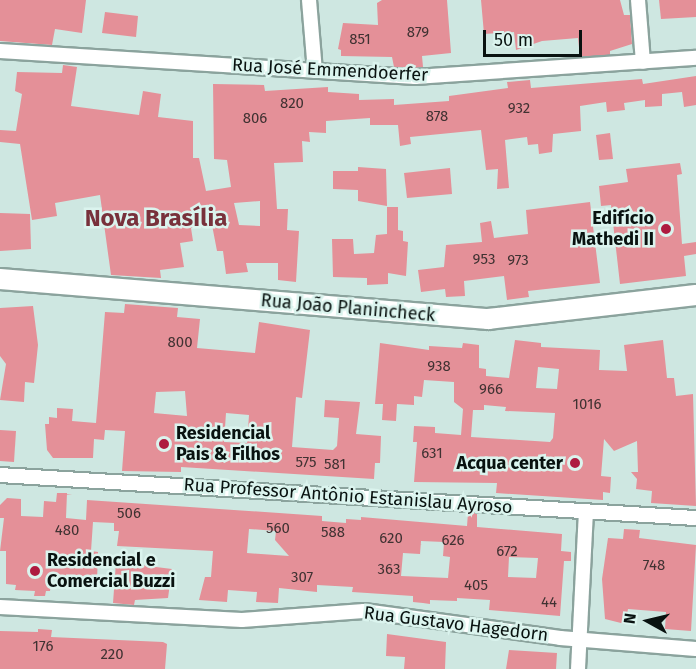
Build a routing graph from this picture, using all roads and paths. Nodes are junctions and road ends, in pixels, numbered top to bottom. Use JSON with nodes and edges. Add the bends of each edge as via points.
{"nodes":[{"id":1,"x":309,"y":0,"type":"edge"},
{"id":2,"x":638,"y":0,"type":"edge"},
{"id":3,"x":0,"y":51,"type":"edge"},
{"id":4,"x":696,"y":58,"type":"edge"},
{"id":5,"x":643,"y":62,"type":"junction"},
{"id":6,"x":315,"y":71,"type":"junction"},
{"id":7,"x":0,"y":279,"type":"edge"},
{"id":8,"x":696,"y":296,"type":"edge"},
{"id":9,"x":0,"y":475,"type":"edge"},
{"id":10,"x":586,"y":511,"type":"junction"},
{"id":11,"x":696,"y":518,"type":"edge"},
{"id":12,"x":0,"y":607,"type":"edge"},
{"id":13,"x":579,"y":640,"type":"junction"},
{"id":14,"x":696,"y":649,"type":"edge"},
{"id":15,"x":578,"y":669,"type":"edge"}],
"edges":[{"from":1,"to":6,"type":"street"},
{"from":2,"to":5,"type":"street"},
{"from":3,"to":6,"type":"street","name":"Rua José Emmendoerfer"},
{"from":4,"to":5,"type":"street","name":"Rua José Emmendoerfer"},
{"from":5,"to":6,"type":"street","name":"Rua José Emmendoerfer","via":[[415,77]]},
{"from":7,"to":8,"type":"main road","name":"Rua João Planincheck","via":[[488,319]]},
{"from":9,"to":10,"type":"street","name":"Rua Professor Antônio Estanislau Ayroso"},
{"from":10,"to":11,"type":"street","name":"Rua Professor Antônio Estanislau Ayroso"},
{"from":10,"to":13,"type":"street"},
{"from":12,"to":13,"type":"street","name":"Rua Gustavo Hagedorn","via":[[242,620],[364,611]]},
{"from":13,"to":14,"type":"street","name":"Rua Gustavo Hagedorn"},
{"from":13,"to":15,"type":"street"}]}
